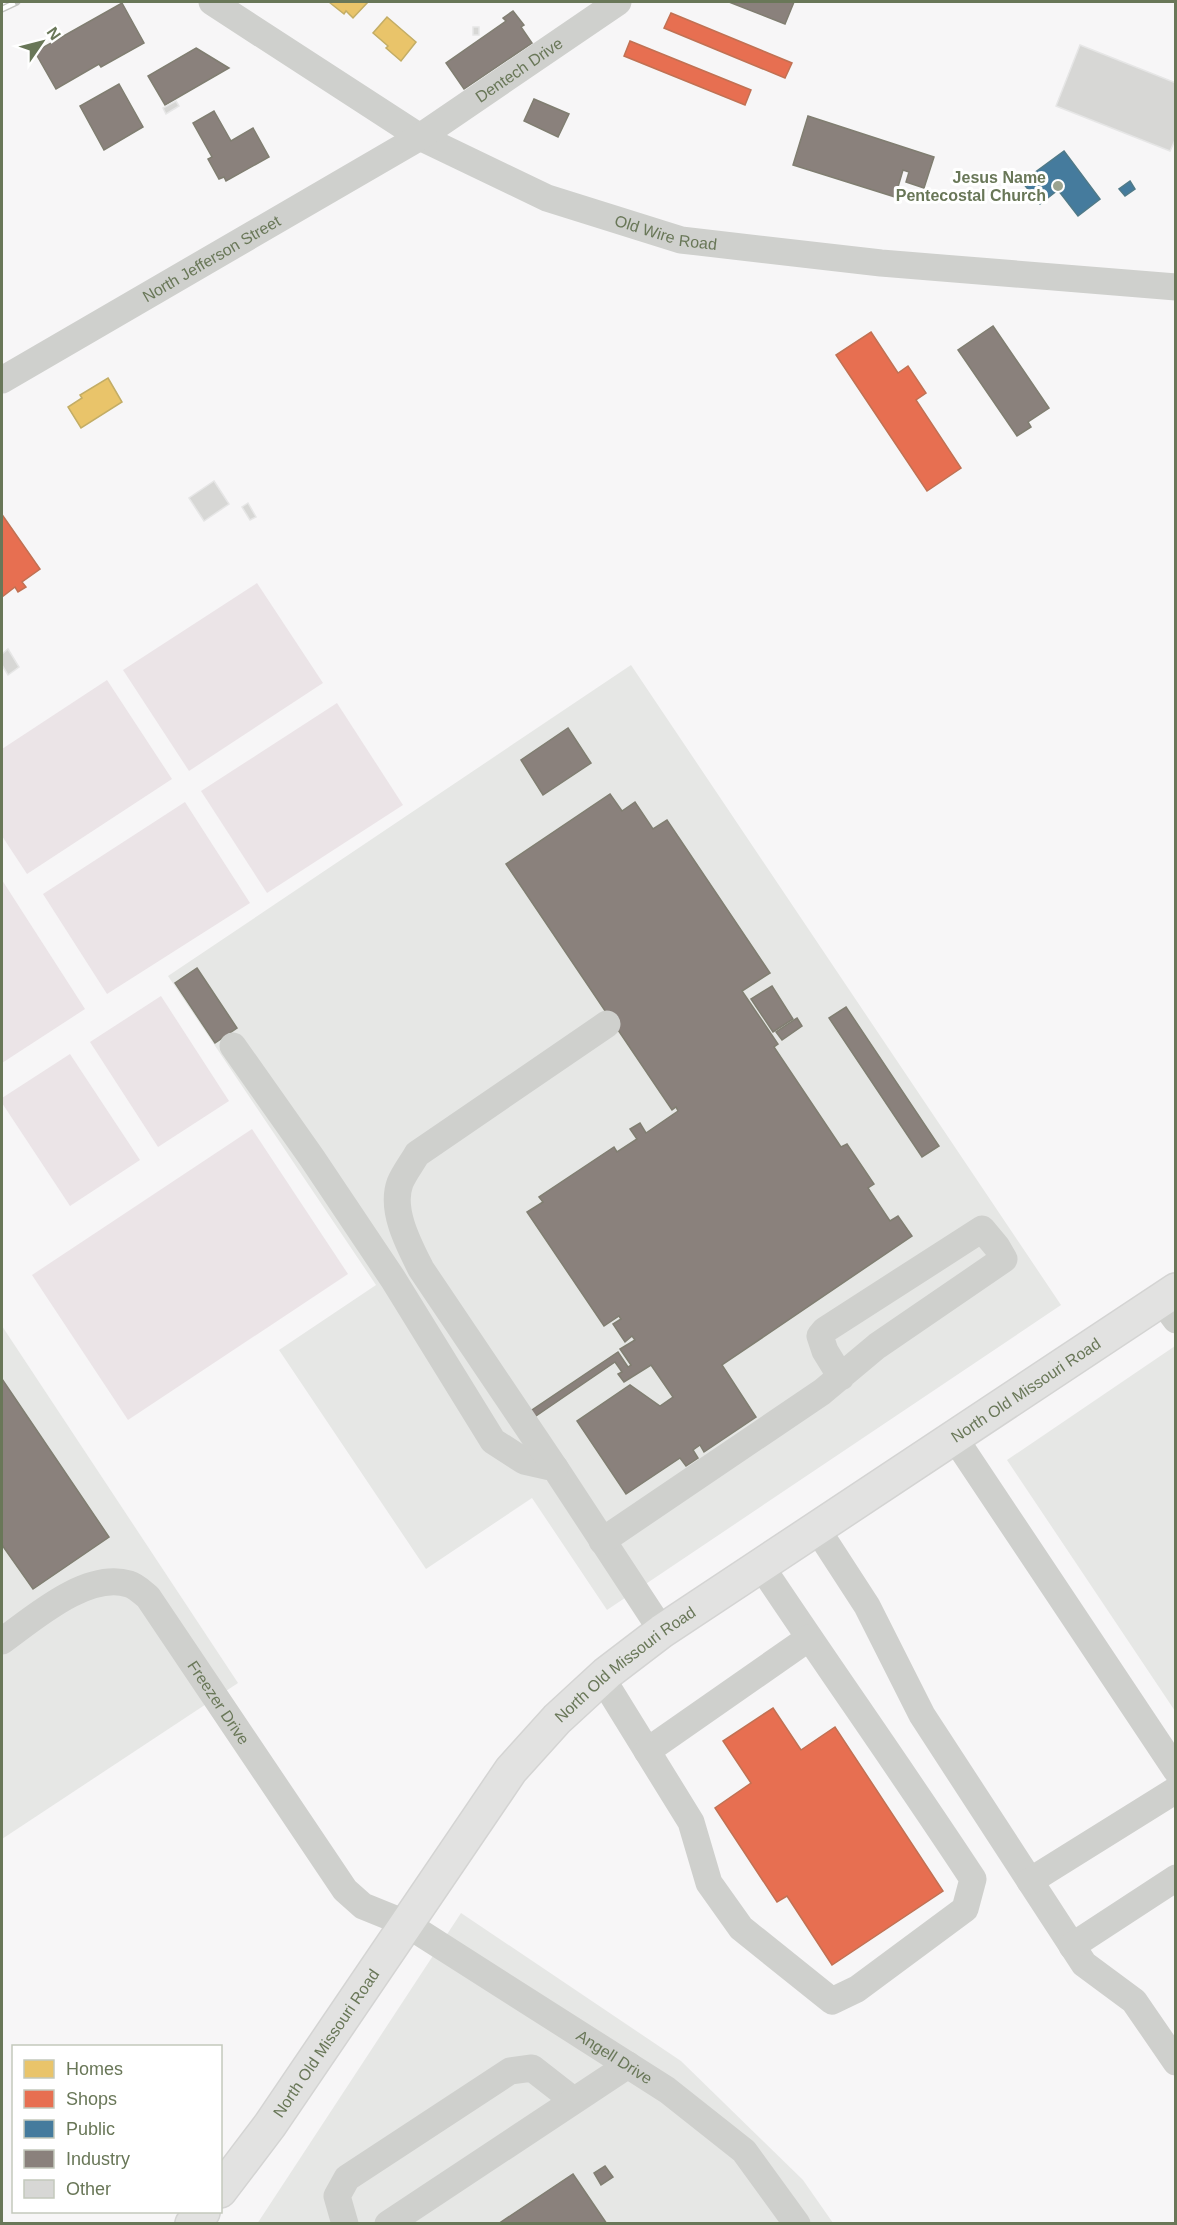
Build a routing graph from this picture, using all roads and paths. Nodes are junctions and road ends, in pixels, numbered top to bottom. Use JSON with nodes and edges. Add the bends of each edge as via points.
{"nodes":[{"id":1,"x":212,"y":2,"type":"edge"},
{"id":2,"x":618,"y":2,"type":"edge"},
{"id":3,"x":420,"y":137,"type":"junction"},
{"id":4,"x":1176,"y":287,"type":"edge"},
{"id":5,"x":2,"y":380,"type":"edge"},
{"id":6,"x":607,"y":1024,"type":"dead end"},
{"id":7,"x":233,"y":1046,"type":"dead end"},
{"id":8,"x":1171,"y":1303,"type":"edge"},
{"id":9,"x":841,"y":1377,"type":"junction"},
{"id":10,"x":954,"y":1437,"type":"junction"},
{"id":11,"x":555,"y":1468,"type":"junction"},
{"id":12,"x":817,"y":1529,"type":"junction"},
{"id":13,"x":602,"y":1541,"type":"junction"},
{"id":14,"x":761,"y":1566,"type":"junction"},
{"id":15,"x":662,"y":1631,"type":"junction"},
{"id":16,"x":809,"y":1638,"type":"junction"},
{"id":17,"x":2,"y":1641,"type":"edge"},
{"id":18,"x":602,"y":1678,"type":"junction"},
{"id":19,"x":647,"y":1751,"type":"junction"},
{"id":20,"x":1176,"y":1770,"type":"edge"},
{"id":21,"x":1176,"y":1790,"type":"edge"},
{"id":22,"x":1176,"y":1878,"type":"edge"},
{"id":23,"x":1030,"y":1881,"type":"junction"},
{"id":24,"x":405,"y":1923,"type":"junction"},
{"id":25,"x":1072,"y":1946,"type":"junction"},
{"id":26,"x":1176,"y":2062,"type":"edge"},
{"id":27,"x":628,"y":2065,"type":"junction"},
{"id":28,"x":573,"y":2100,"type":"junction"},
{"id":29,"x":222,"y":2188,"type":"edge"},
{"id":30,"x":345,"y":2223,"type":"edge"},
{"id":31,"x":388,"y":2223,"type":"edge"},
{"id":32,"x":797,"y":2223,"type":"edge"}],
"edges":[{"from":1,"to":3,"type":"street","name":"Old Wire Road"},
{"from":2,"to":3,"type":"street","name":"Dentech Drive"},
{"from":3,"to":4,"type":"street","name":"Old Wire Road","via":[[548,198],[681,240],[881,263]]},
{"from":3,"to":5,"type":"street","name":"North Jefferson Street"},
{"from":6,"to":11,"type":"street","via":[[417,1154],[400,1184],[398,1211],[406,1240],[421,1269]]},
{"from":7,"to":11,"type":"street","via":[[393,1279],[492,1441],[524,1461]]},
{"from":8,"to":10,"type":"main road","name":"North Old Missouri Road"},
{"from":9,"to":9,"type":"street","via":[[878,1346],[1004,1259],[982,1229],[825,1330],[820,1336],[825,1351]]},
{"from":9,"to":13,"type":"street"},
{"from":10,"to":12,"type":"main road","name":"North Old Missouri Road"},
{"from":10,"to":20,"type":"street"},
{"from":11,"to":13,"type":"street"},
{"from":12,"to":14,"type":"main road","name":"North Old Missouri Road"},
{"from":12,"to":23,"type":"street","via":[[867,1606],[922,1715]]},
{"from":13,"to":15,"type":"street"},
{"from":14,"to":15,"type":"main road","name":"North Old Missouri Road"},
{"from":14,"to":16,"type":"street"},
{"from":15,"to":18,"type":"main road","name":"North Old Missouri Road"},
{"from":16,"to":19,"type":"street"},
{"from":16,"to":19,"type":"street","via":[[973,1880],[965,1909],[857,1989],[832,2001],[741,1928],[709,1883],[691,1822]]},
{"from":17,"to":24,"type":"street","name":"Freezer Drive","via":[[87,1586],[130,1584],[148,1597],[345,1890],[363,1906]]},
{"from":18,"to":19,"type":"street"},
{"from":18,"to":24,"type":"main road","name":"North Old Missouri Road","via":[[510,1770]]},
{"from":21,"to":23,"type":"street"},
{"from":22,"to":25,"type":"street"},
{"from":23,"to":25,"type":"street"},
{"from":24,"to":27,"type":"street","name":"Angell Drive"},
{"from":24,"to":29,"type":"main road","name":"North Old Missouri Road","via":[[270,2125]]},
{"from":25,"to":26,"type":"street","via":[[1084,1964],[1134,2001]]},
{"from":27,"to":28,"type":"street"},
{"from":27,"to":32,"type":"street","name":"Angell Drive","via":[[667,2090],[744,2151]]},
{"from":28,"to":30,"type":"street","via":[[532,2068],[510,2071],[347,2178],[337,2196]]},
{"from":28,"to":31,"type":"street"}]}
